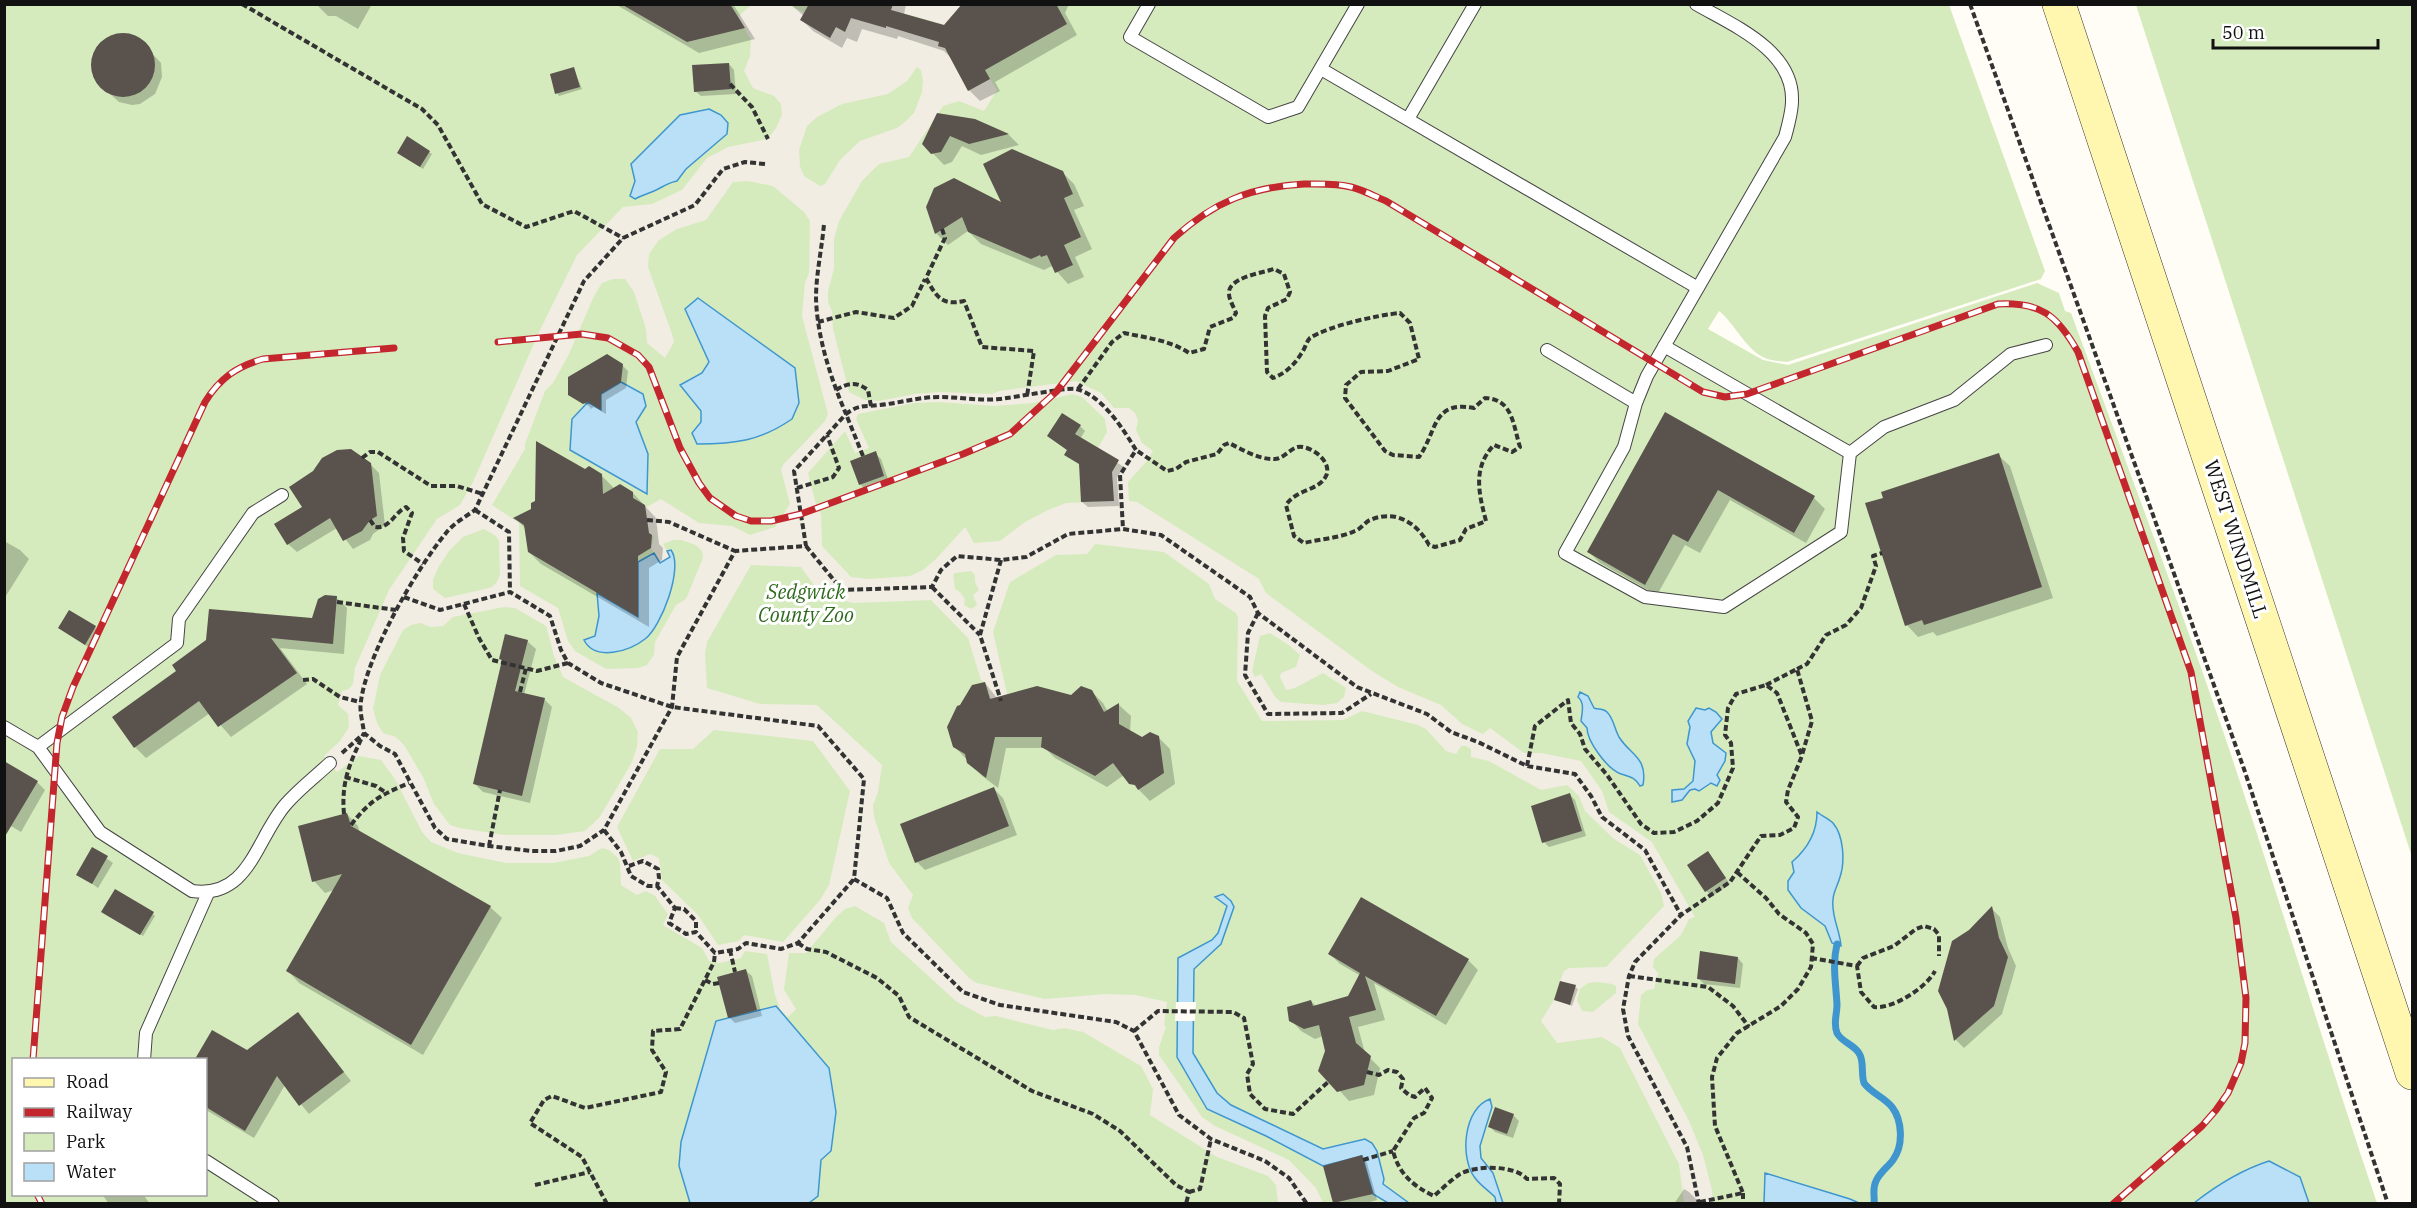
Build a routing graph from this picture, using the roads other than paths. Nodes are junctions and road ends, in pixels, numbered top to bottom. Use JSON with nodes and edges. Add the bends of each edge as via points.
{"nodes":[{"id":1,"x":1149,"y":4,"type":"edge"},
{"id":2,"x":1358,"y":4,"type":"edge"},
{"id":3,"x":1475,"y":4,"type":"edge"},
{"id":4,"x":1696,"y":4,"type":"edge"},
{"id":5,"x":2059,"y":4,"type":"edge"},
{"id":6,"x":1321,"y":69,"type":"junction"},
{"id":7,"x":1408,"y":119,"type":"junction"},
{"id":8,"x":1698,"y":288,"type":"junction"},
{"id":9,"x":2046,"y":345,"type":"dead end"},
{"id":10,"x":1665,"y":346,"type":"junction"},
{"id":11,"x":1547,"y":350,"type":"dead end"},
{"id":12,"x":1636,"y":403,"type":"junction"},
{"id":13,"x":1850,"y":453,"type":"junction"},
{"id":14,"x":282,"y":495,"type":"dead end"},
{"id":15,"x":4,"y":727,"type":"edge"},
{"id":16,"x":38,"y":747,"type":"junction"},
{"id":17,"x":330,"y":763,"type":"road end"},
{"id":18,"x":208,"y":893,"type":"junction"},
{"id":19,"x":144,"y":1058,"type":"edge"},
{"id":20,"x":2412,"y":1073,"type":"edge"},
{"id":21,"x":207,"y":1162,"type":"edge"},
{"id":22,"x":273,"y":1203,"type":"edge"}],
"edges":[{"from":1,"to":6,"type":"lane","via":[[1130,37],[1268,117],[1298,107]]},
{"from":2,"to":6,"type":"lane"},
{"from":3,"to":7,"type":"lane"},
{"from":4,"to":8,"type":"lane","via":[[1748,34],[1773,54],[1787,75],[1792,100],[1785,137]]},
{"from":5,"to":20,"type":"street","name":"WEST WINDMILL"},
{"from":6,"to":7,"type":"lane"},
{"from":7,"to":8,"type":"lane"},
{"from":8,"to":10,"type":"lane"},
{"from":9,"to":13,"type":"lane","via":[[2011,354],[1954,400],[1884,427]]},
{"from":10,"to":12,"type":"lane"},
{"from":10,"to":13,"type":"lane"},
{"from":11,"to":12,"type":"lane"},
{"from":12,"to":13,"type":"lane","via":[[1624,447],[1565,553],[1645,597],[1724,607],[1841,532]]},
{"from":14,"to":16,"type":"lane","via":[[253,513],[179,619],[177,643]]},
{"from":15,"to":16,"type":"lane"},
{"from":16,"to":18,"type":"lane","via":[[100,832],[192,891]]},
{"from":17,"to":18,"type":"lane","via":[[285,805],[248,867],[231,884]]},
{"from":18,"to":19,"type":"lane","via":[[146,1033]]},
{"from":21,"to":22,"type":"lane"}]}
